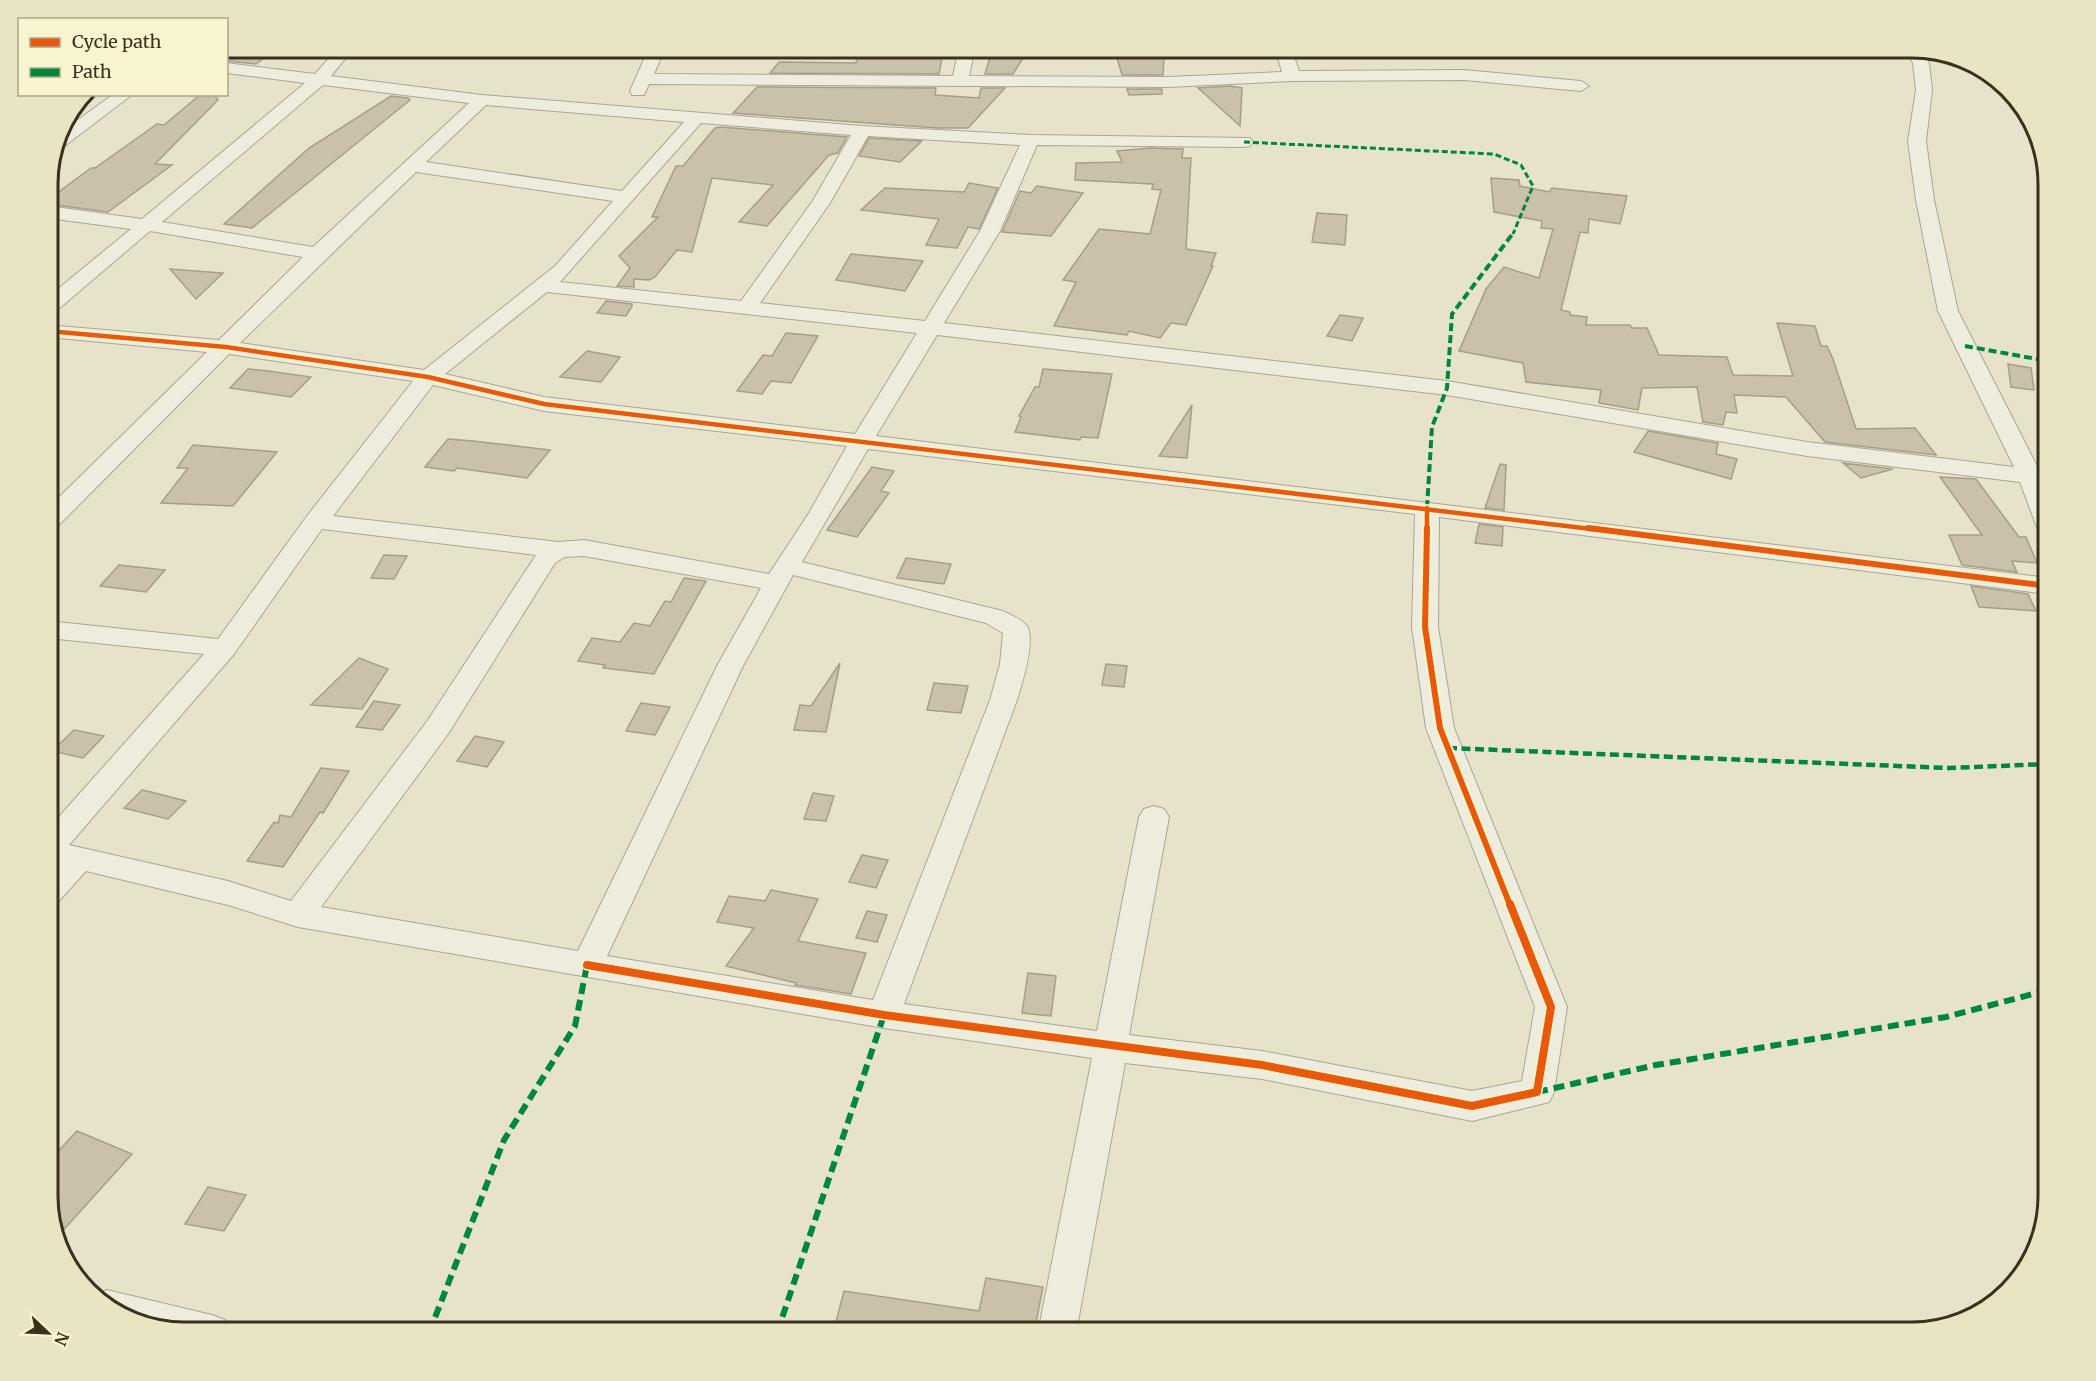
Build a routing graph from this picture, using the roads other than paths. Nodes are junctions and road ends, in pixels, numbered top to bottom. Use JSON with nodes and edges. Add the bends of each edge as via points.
{"nodes":[{"id":1,"x":1286,"y":58,"type":"edge"},
{"id":2,"x":337,"y":59,"type":"edge"},
{"id":3,"x":653,"y":59,"type":"edge"},
{"id":4,"x":965,"y":59,"type":"edge"},
{"id":5,"x":1919,"y":59,"type":"edge"},
{"id":6,"x":228,"y":68,"type":"edge"},
{"id":7,"x":1292,"y":76,"type":"junction"},
{"id":8,"x":321,"y":78,"type":"junction"},
{"id":9,"x":645,"y":79,"type":"junction"},
{"id":10,"x":960,"y":79,"type":"junction"},
{"id":11,"x":1581,"y":86,"type":"dead end"},
{"id":12,"x":122,"y":96,"type":"edge"},
{"id":13,"x":482,"y":100,"type":"junction"},
{"id":14,"x":627,"y":111,"type":"junction"},
{"id":15,"x":697,"y":117,"type":"junction"},
{"id":16,"x":862,"y":131,"type":"junction"},
{"id":17,"x":69,"y":134,"type":"edge"},
{"id":18,"x":1031,"y":140,"type":"junction"},
{"id":19,"x":1244,"y":142,"type":"dead end"},
{"id":20,"x":414,"y":166,"type":"junction"},
{"id":21,"x":626,"y":197,"type":"junction"},
{"id":22,"x":59,"y":213,"type":"edge"},
{"id":23,"x":146,"y":225,"type":"junction"},
{"id":24,"x":317,"y":254,"type":"junction"},
{"id":25,"x":545,"y":286,"type":"junction"},
{"id":26,"x":59,"y":299,"type":"edge"},
{"id":27,"x":747,"y":307,"type":"junction"},
{"id":28,"x":931,"y":327,"type":"junction"},
{"id":29,"x":59,"y":332,"type":"edge"},
{"id":30,"x":226,"y":347,"type":"junction"},
{"id":31,"x":429,"y":377,"type":"junction"},
{"id":32,"x":860,"y":441,"type":"junction"},
{"id":33,"x":2030,"y":476,"type":"junction"},
{"id":34,"x":2038,"y":498,"type":"edge"},
{"id":35,"x":1427,"y":508,"type":"junction"},
{"id":36,"x":59,"y":511,"type":"edge"},
{"id":37,"x":316,"y":521,"type":"junction"},
{"id":38,"x":559,"y":550,"type":"junction"},
{"id":39,"x":781,"y":575,"type":"junction"},
{"id":40,"x":2038,"y":585,"type":"edge"},
{"id":41,"x":59,"y":630,"type":"edge"},
{"id":42,"x":225,"y":648,"type":"junction"},
{"id":43,"x":1154,"y":817,"type":"dead end"},
{"id":44,"x":59,"y":837,"type":"edge"},
{"id":45,"x":59,"y":853,"type":"edge"},
{"id":46,"x":79,"y":859,"type":"junction"},
{"id":47,"x":59,"y":881,"type":"edge"},
{"id":48,"x":298,"y":915,"type":"junction"},
{"id":49,"x":587,"y":965,"type":"junction"},
{"id":50,"x":884,"y":1015,"type":"junction"},
{"id":51,"x":1110,"y":1047,"type":"junction"},
{"id":52,"x":1059,"y":1322,"type":"edge"}],
"edges":[{"from":1,"to":7,"type":"street"},
{"from":2,"to":8,"type":"street"},
{"from":3,"to":9,"type":"street"},
{"from":4,"to":10,"type":"street"},
{"from":5,"to":33,"type":"street","via":[[1924,90],[1917,141],[1948,311]]},
{"from":6,"to":8,"type":"street"},
{"from":7,"to":10,"type":"street","via":[[1168,82]]},
{"from":7,"to":11,"type":"street","via":[[1464,75]]},
{"from":8,"to":13,"type":"street"},
{"from":8,"to":23,"type":"street"},
{"from":9,"to":10,"type":"street"},
{"from":9,"to":14,"type":"street"},
{"from":12,"to":17,"type":"street"},
{"from":13,"to":14,"type":"street"},
{"from":13,"to":20,"type":"street"},
{"from":14,"to":15,"type":"street"},
{"from":15,"to":16,"type":"street"},
{"from":15,"to":21,"type":"street"},
{"from":16,"to":18,"type":"street"},
{"from":16,"to":27,"type":"street","via":[[821,203]]},
{"from":18,"to":19,"type":"street"},
{"from":18,"to":28,"type":"street","via":[[990,231]]},
{"from":20,"to":21,"type":"street"},
{"from":20,"to":24,"type":"street"},
{"from":21,"to":25,"type":"street"},
{"from":22,"to":23,"type":"street"},
{"from":23,"to":24,"type":"street"},
{"from":23,"to":26,"type":"street"},
{"from":24,"to":30,"type":"street"},
{"from":25,"to":27,"type":"street"},
{"from":25,"to":31,"type":"street"},
{"from":27,"to":28,"type":"street"},
{"from":28,"to":32,"type":"street"},
{"from":28,"to":33,"type":"street","via":[[1447,388],[1807,449]]},
{"from":29,"to":30,"type":"street"},
{"from":30,"to":31,"type":"street"},
{"from":30,"to":36,"type":"street"},
{"from":31,"to":32,"type":"street","via":[[544,404]]},
{"from":31,"to":37,"type":"street"},
{"from":32,"to":35,"type":"street"},
{"from":32,"to":39,"type":"street"},
{"from":33,"to":34,"type":"street"},
{"from":35,"to":40,"type":"street"},
{"from":35,"to":51,"type":"street","via":[[1425,627],[1440,728],[1551,1007],[1537,1092],[1472,1106],[1262,1065]]},
{"from":37,"to":38,"type":"street"},
{"from":37,"to":42,"type":"street"},
{"from":38,"to":39,"type":"street","via":[[584,548]]},
{"from":38,"to":48,"type":"street","via":[[546,558],[438,727]]},
{"from":39,"to":49,"type":"street","via":[[730,666]]},
{"from":39,"to":50,"type":"street","via":[[994,617],[1016,629],[1017,648],[1006,691]]},
{"from":41,"to":42,"type":"street"},
{"from":42,"to":44,"type":"street"},
{"from":43,"to":51,"type":"street"},
{"from":45,"to":46,"type":"street"},
{"from":46,"to":47,"type":"street"},
{"from":46,"to":48,"type":"street","via":[[228,893]]},
{"from":48,"to":49,"type":"street"},
{"from":49,"to":50,"type":"street"},
{"from":50,"to":51,"type":"street"},
{"from":51,"to":52,"type":"street"}]}
